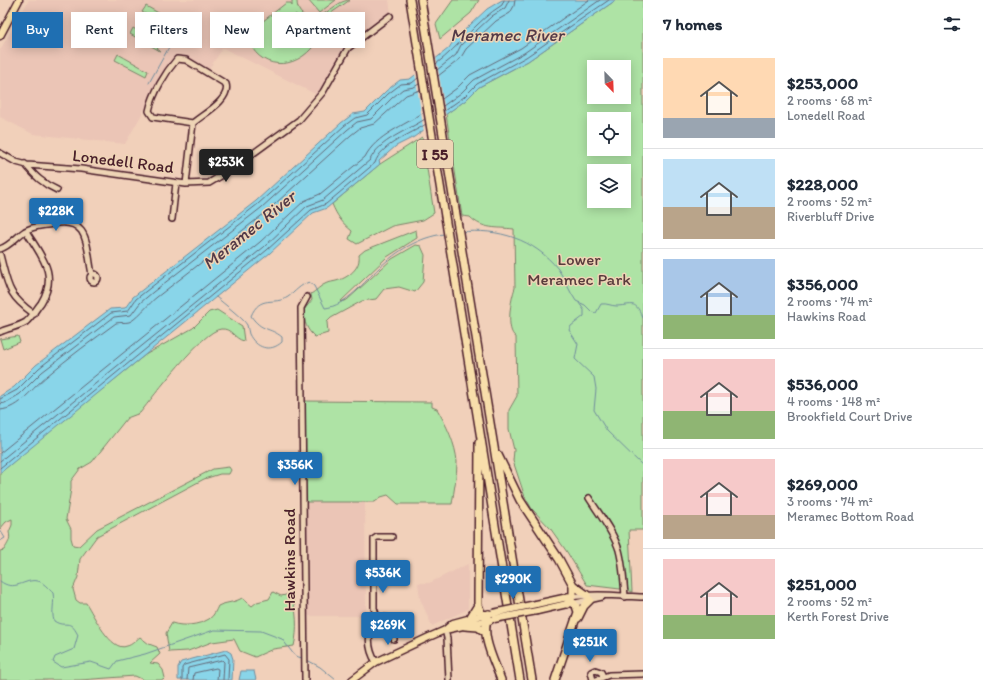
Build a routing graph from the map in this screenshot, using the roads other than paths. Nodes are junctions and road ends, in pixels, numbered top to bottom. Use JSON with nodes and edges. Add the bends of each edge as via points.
{"nodes":[{"id":1,"x":410,"y":0,"type":"edge"},
{"id":2,"x":421,"y":0,"type":"edge"},
{"id":3,"x":17,"y":2,"type":"edge"},
{"id":4,"x":390,"y":16,"type":"dead end"},
{"id":5,"x":0,"y":36,"type":"edge"},
{"id":6,"x":193,"y":123,"type":"junction"},
{"id":7,"x":0,"y":153,"type":"edge"},
{"id":8,"x":25,"y":164,"type":"junction"},
{"id":9,"x":176,"y":183,"type":"junction"},
{"id":10,"x":186,"y":184,"type":"junction"},
{"id":11,"x":57,"y":190,"type":"dead end"},
{"id":12,"x":172,"y":219,"type":"dead end"},
{"id":13,"x":26,"y":231,"type":"junction"},
{"id":14,"x":0,"y":249,"type":"edge"},
{"id":15,"x":0,"y":255,"type":"edge"},
{"id":16,"x":92,"y":274,"type":"dead end"},
{"id":17,"x":308,"y":297,"type":"dead end"},
{"id":18,"x":34,"y":314,"type":"junction"},
{"id":19,"x":0,"y":332,"type":"edge"},
{"id":20,"x":479,"y":427,"type":"junction"},
{"id":21,"x":494,"y":448,"type":"junction"},
{"id":22,"x":589,"y":498,"type":"dead end"},
{"id":23,"x":392,"y":537,"type":"dead end"},
{"id":24,"x":573,"y":585,"type":"junction"},
{"id":25,"x":625,"y":596,"type":"junction"},
{"id":26,"x":643,"y":597,"type":"edge"},
{"id":27,"x":589,"y":598,"type":"junction"},
{"id":28,"x":570,"y":600,"type":"junction"},
{"id":29,"x":478,"y":605,"type":"junction"},
{"id":30,"x":377,"y":617,"type":"junction"},
{"id":31,"x":489,"y":617,"type":"junction"},
{"id":32,"x":470,"y":618,"type":"junction"},
{"id":33,"x":576,"y":621,"type":"junction"},
{"id":34,"x":465,"y":626,"type":"junction"},
{"id":35,"x":445,"y":630,"type":"junction"},
{"id":36,"x":485,"y":632,"type":"junction"},
{"id":37,"x":394,"y":639,"type":"dead end"},
{"id":38,"x":376,"y":662,"type":"junction"},
{"id":39,"x":643,"y":674,"type":"edge"},
{"id":40,"x":603,"y":676,"type":"junction"},
{"id":41,"x":305,"y":680,"type":"edge"},
{"id":42,"x":352,"y":680,"type":"edge"},
{"id":43,"x":449,"y":680,"type":"edge"},
{"id":44,"x":501,"y":680,"type":"edge"},
{"id":45,"x":520,"y":680,"type":"edge"},
{"id":46,"x":532,"y":680,"type":"edge"},
{"id":47,"x":554,"y":680,"type":"edge"},
{"id":48,"x":593,"y":680,"type":"edge"},
{"id":49,"x":596,"y":680,"type":"edge"}],
"edges":[{"from":1,"to":20,"type":"highway","number":"I 55"},
{"from":2,"to":21,"type":"highway","number":"I 55"},
{"from":3,"to":5,"type":"main road"},
{"from":4,"to":10,"type":"street","name":"Lonedell Road","via":[[349,47],[323,92],[294,125],[214,181],[205,184]]},
{"from":6,"to":6,"type":"street","via":[[220,101],[227,88],[226,84],[186,60],[177,59],[158,89],[149,111],[153,117]]},
{"from":6,"to":10,"type":"street"},
{"from":7,"to":8,"type":"street","name":"Lonedell Road"},
{"from":8,"to":9,"type":"street","name":"Lonedell Road"},
{"from":8,"to":11,"type":"street","via":[[36,177]]},
{"from":9,"to":10,"type":"street","name":"Lonedell Road"},
{"from":9,"to":12,"type":"street"},
{"from":13,"to":14,"type":"street"},
{"from":13,"to":16,"type":"street","via":[[62,222],[75,226],[84,234],[88,243]]},
{"from":13,"to":18,"type":"street","via":[[42,256],[49,278],[47,292]]},
{"from":15,"to":18,"type":"street","via":[[12,295]]},
{"from":17,"to":41,"type":"street","name":"Hawkins Road","via":[[301,308]]},
{"from":18,"to":19,"type":"street","via":[[25,322]]},
{"from":20,"to":29,"type":"highway"},
{"from":20,"to":45,"type":"highway","number":"I 55"},
{"from":21,"to":24,"type":"highway","via":[[520,500]]},
{"from":21,"to":46,"type":"highway","number":"I 55"},
{"from":22,"to":25,"type":"street","via":[[618,549]]},
{"from":23,"to":30,"type":"street","via":[[374,539],[374,608]]},
{"from":24,"to":27,"type":"highway"},
{"from":24,"to":28,"type":"highway"},
{"from":25,"to":26,"type":"street"},
{"from":25,"to":27,"type":"street"},
{"from":27,"to":28,"type":"street"},
{"from":27,"to":33,"type":"highway"},
{"from":28,"to":31,"type":"main road","bridge":true},
{"from":28,"to":33,"type":"highway","via":[[578,612]]},
{"from":29,"to":31,"type":"highway"},
{"from":29,"to":32,"type":"highway"},
{"from":30,"to":37,"type":"street","via":[[391,620]]},
{"from":30,"to":38,"type":"street","via":[[371,624],[370,636],[371,654]]},
{"from":31,"to":32,"type":"main road"},
{"from":31,"to":34,"type":"main road"},
{"from":31,"to":36,"type":"highway"},
{"from":32,"to":35,"type":"main road","via":[[453,623]]},
{"from":33,"to":47,"type":"highway"},
{"from":34,"to":35,"type":"main road"},
{"from":34,"to":36,"type":"highway","via":[[478,627]]},
{"from":35,"to":38,"type":"main road"},
{"from":35,"to":43,"type":"street"},
{"from":36,"to":44,"type":"highway"},
{"from":38,"to":42,"type":"main road"},
{"from":39,"to":40,"type":"street"},
{"from":40,"to":48,"type":"street","via":[[595,670],[591,672]]},
{"from":40,"to":49,"type":"street"}]}
